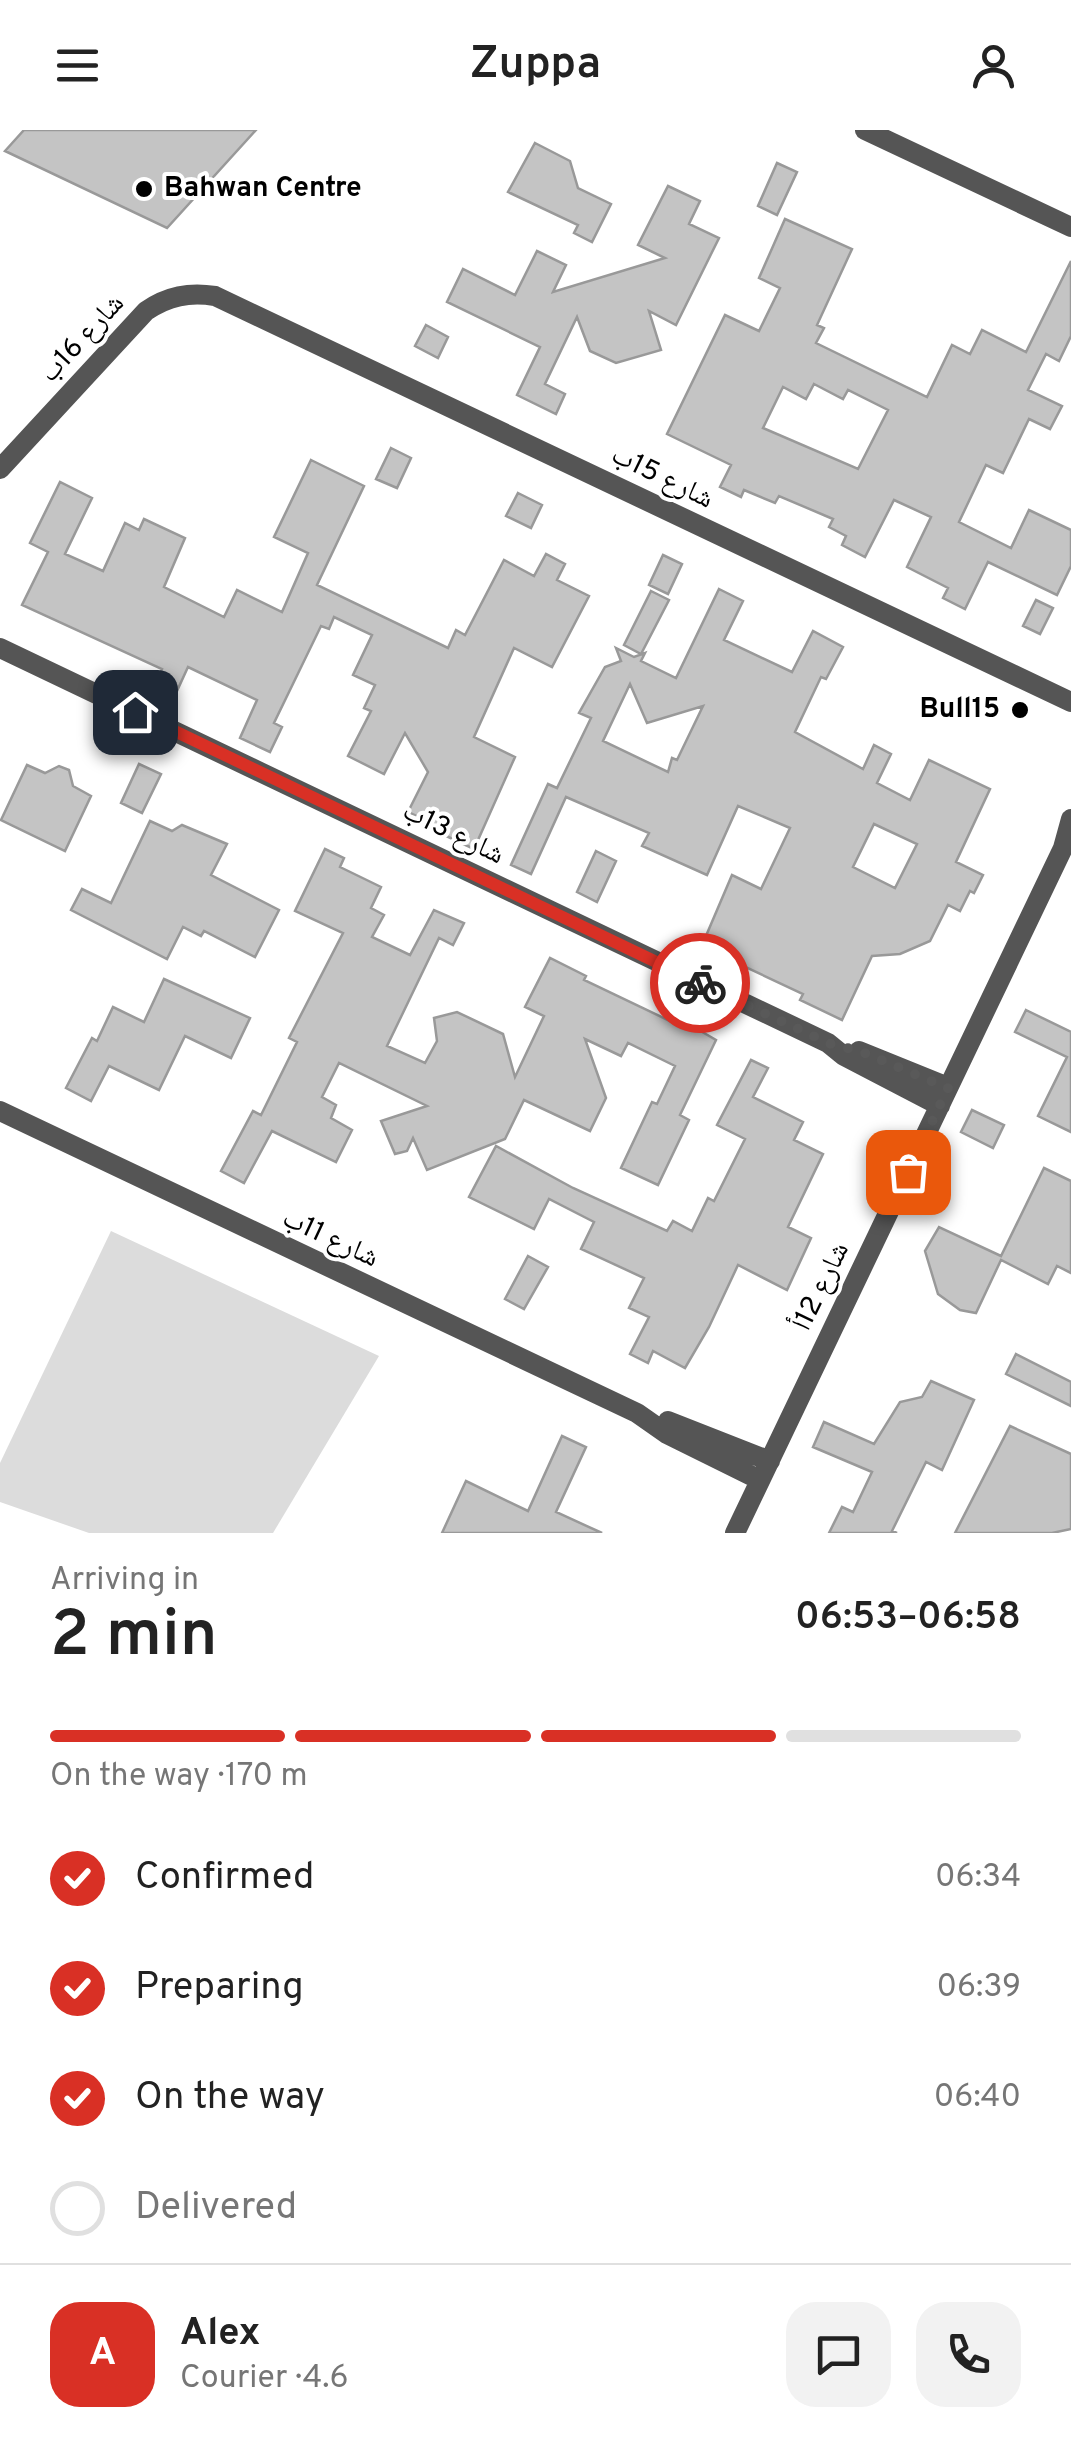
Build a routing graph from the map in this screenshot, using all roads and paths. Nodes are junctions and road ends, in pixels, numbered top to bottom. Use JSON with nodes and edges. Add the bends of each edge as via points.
{"nodes":[{"id":1,"x":865,"y":130,"type":"edge"},
{"id":2,"x":1071,"y":227,"type":"edge"},
{"id":3,"x":230,"y":301,"type":"joint"},
{"id":4,"x":0,"y":469,"type":"edge"},
{"id":5,"x":0,"y":648,"type":"edge"},
{"id":6,"x":1071,"y":702,"type":"edge"},
{"id":7,"x":1071,"y":819,"type":"edge"},
{"id":8,"x":1067,"y":844,"type":"edge"},
{"id":9,"x":944,"y":1097,"type":"junction"},
{"id":10,"x":0,"y":1112,"type":"edge"},
{"id":11,"x":765,"y":1470,"type":"junction"},
{"id":12,"x":735,"y":1533,"type":"edge"}],
"edges":[{"from":1,"to":2,"type":"street"},
{"from":3,"to":4,"type":"street","name":"شارع 16ب","via":[[185,294],[146,311]]},
{"from":3,"to":6,"type":"street","name":"شارع 15ب"},
{"from":5,"to":9,"type":"street","name":"شارع 13ب","via":[[828,1043],[862,1052]]},
{"from":7,"to":8,"type":"street","name":"شارع 12أ"},
{"from":8,"to":9,"type":"street","name":"شارع 12أ"},
{"from":9,"to":11,"type":"street","name":"شارع 12أ"},
{"from":10,"to":11,"type":"street","name":"شارع 11ب"},
{"from":11,"to":12,"type":"street","name":"شارع 12أ"}]}
